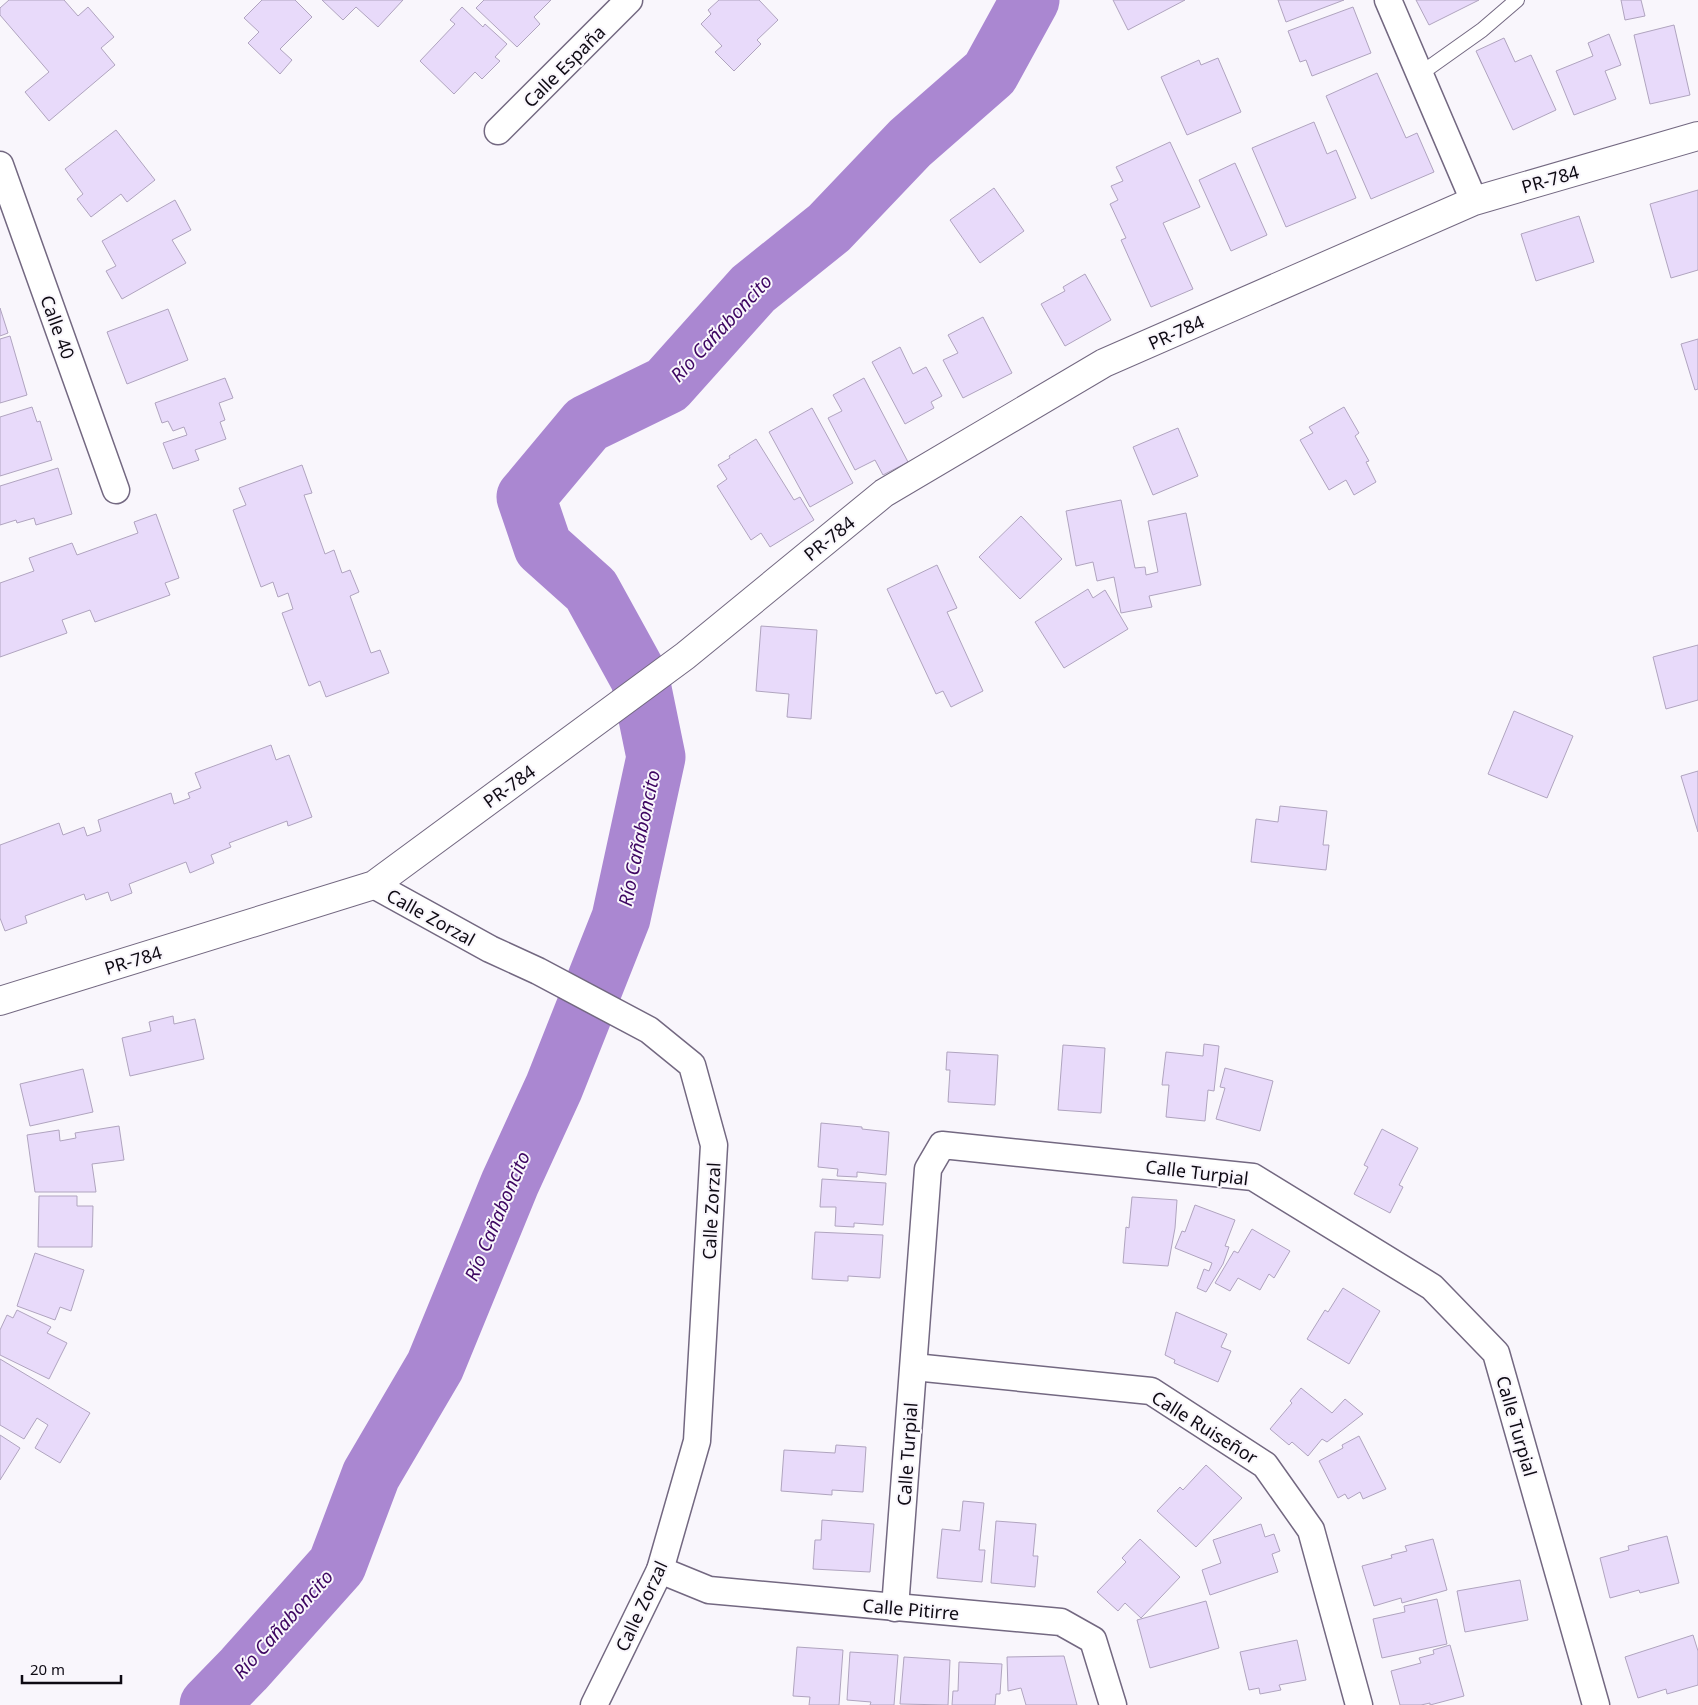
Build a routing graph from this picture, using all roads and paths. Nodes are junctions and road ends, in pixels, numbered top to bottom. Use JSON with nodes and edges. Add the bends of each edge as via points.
{"nodes":[{"id":1,"x":629,"y":0,"type":"edge"},
{"id":2,"x":1388,"y":0,"type":"edge"},
{"id":3,"x":1517,"y":0,"type":"edge"},
{"id":4,"x":1420,"y":74,"type":"junction"},
{"id":5,"x":498,"y":131,"type":"dead end"},
{"id":6,"x":1698,"y":136,"type":"edge"},
{"id":7,"x":0,"y":165,"type":"edge"},
{"id":8,"x":1474,"y":201,"type":"junction"},
{"id":9,"x":116,"y":490,"type":"dead end"},
{"id":10,"x":374,"y":886,"type":"junction"},
{"id":11,"x":0,"y":1001,"type":"edge"},
{"id":12,"x":914,"y":1367,"type":"junction"},
{"id":13,"x":660,"y":1570,"type":"junction"},
{"id":14,"x":895,"y":1608,"type":"junction"},
{"id":15,"x":594,"y":1705,"type":"edge"},
{"id":16,"x":1113,"y":1705,"type":"edge"},
{"id":17,"x":1359,"y":1705,"type":"edge"},
{"id":18,"x":1596,"y":1705,"type":"edge"}],
"edges":[{"from":1,"to":5,"type":"street","name":"Calle España"},
{"from":2,"to":4,"type":"street"},
{"from":3,"to":4,"type":"lane","via":[[1482,30]]},
{"from":4,"to":8,"type":"street"},
{"from":6,"to":8,"type":"main road","name":"PR-784","number":"PR-784"},
{"from":7,"to":9,"type":"street","name":"Calle 40"},
{"from":8,"to":10,"type":"main road","name":"PR-784","number":"PR-784","via":[[1104,363],[884,494],[685,656]]},
{"from":10,"to":11,"type":"main road","name":"PR-784","number":"PR-784"},
{"from":10,"to":13,"type":"street","name":"Calle Zorzal","via":[[649,1030],[692,1065],[714,1145],[698,1441]]},
{"from":12,"to":14,"type":"street","name":"Calle Turpial"},
{"from":12,"to":17,"type":"street","name":"Calle Ruiseñor","via":[[1151,1390],[1265,1465],[1311,1530]]},
{"from":12,"to":18,"type":"street","name":"Calle Turpial","via":[[928,1169],[942,1145],[1253,1177],[1432,1288],[1496,1353]]},
{"from":13,"to":14,"type":"street","name":"Calle Pitirre","via":[[709,1590]]},
{"from":13,"to":15,"type":"street","name":"Calle Zorzal"},
{"from":14,"to":16,"type":"street","name":"Calle Pitirre","via":[[1060,1622],[1093,1640]]}]}
